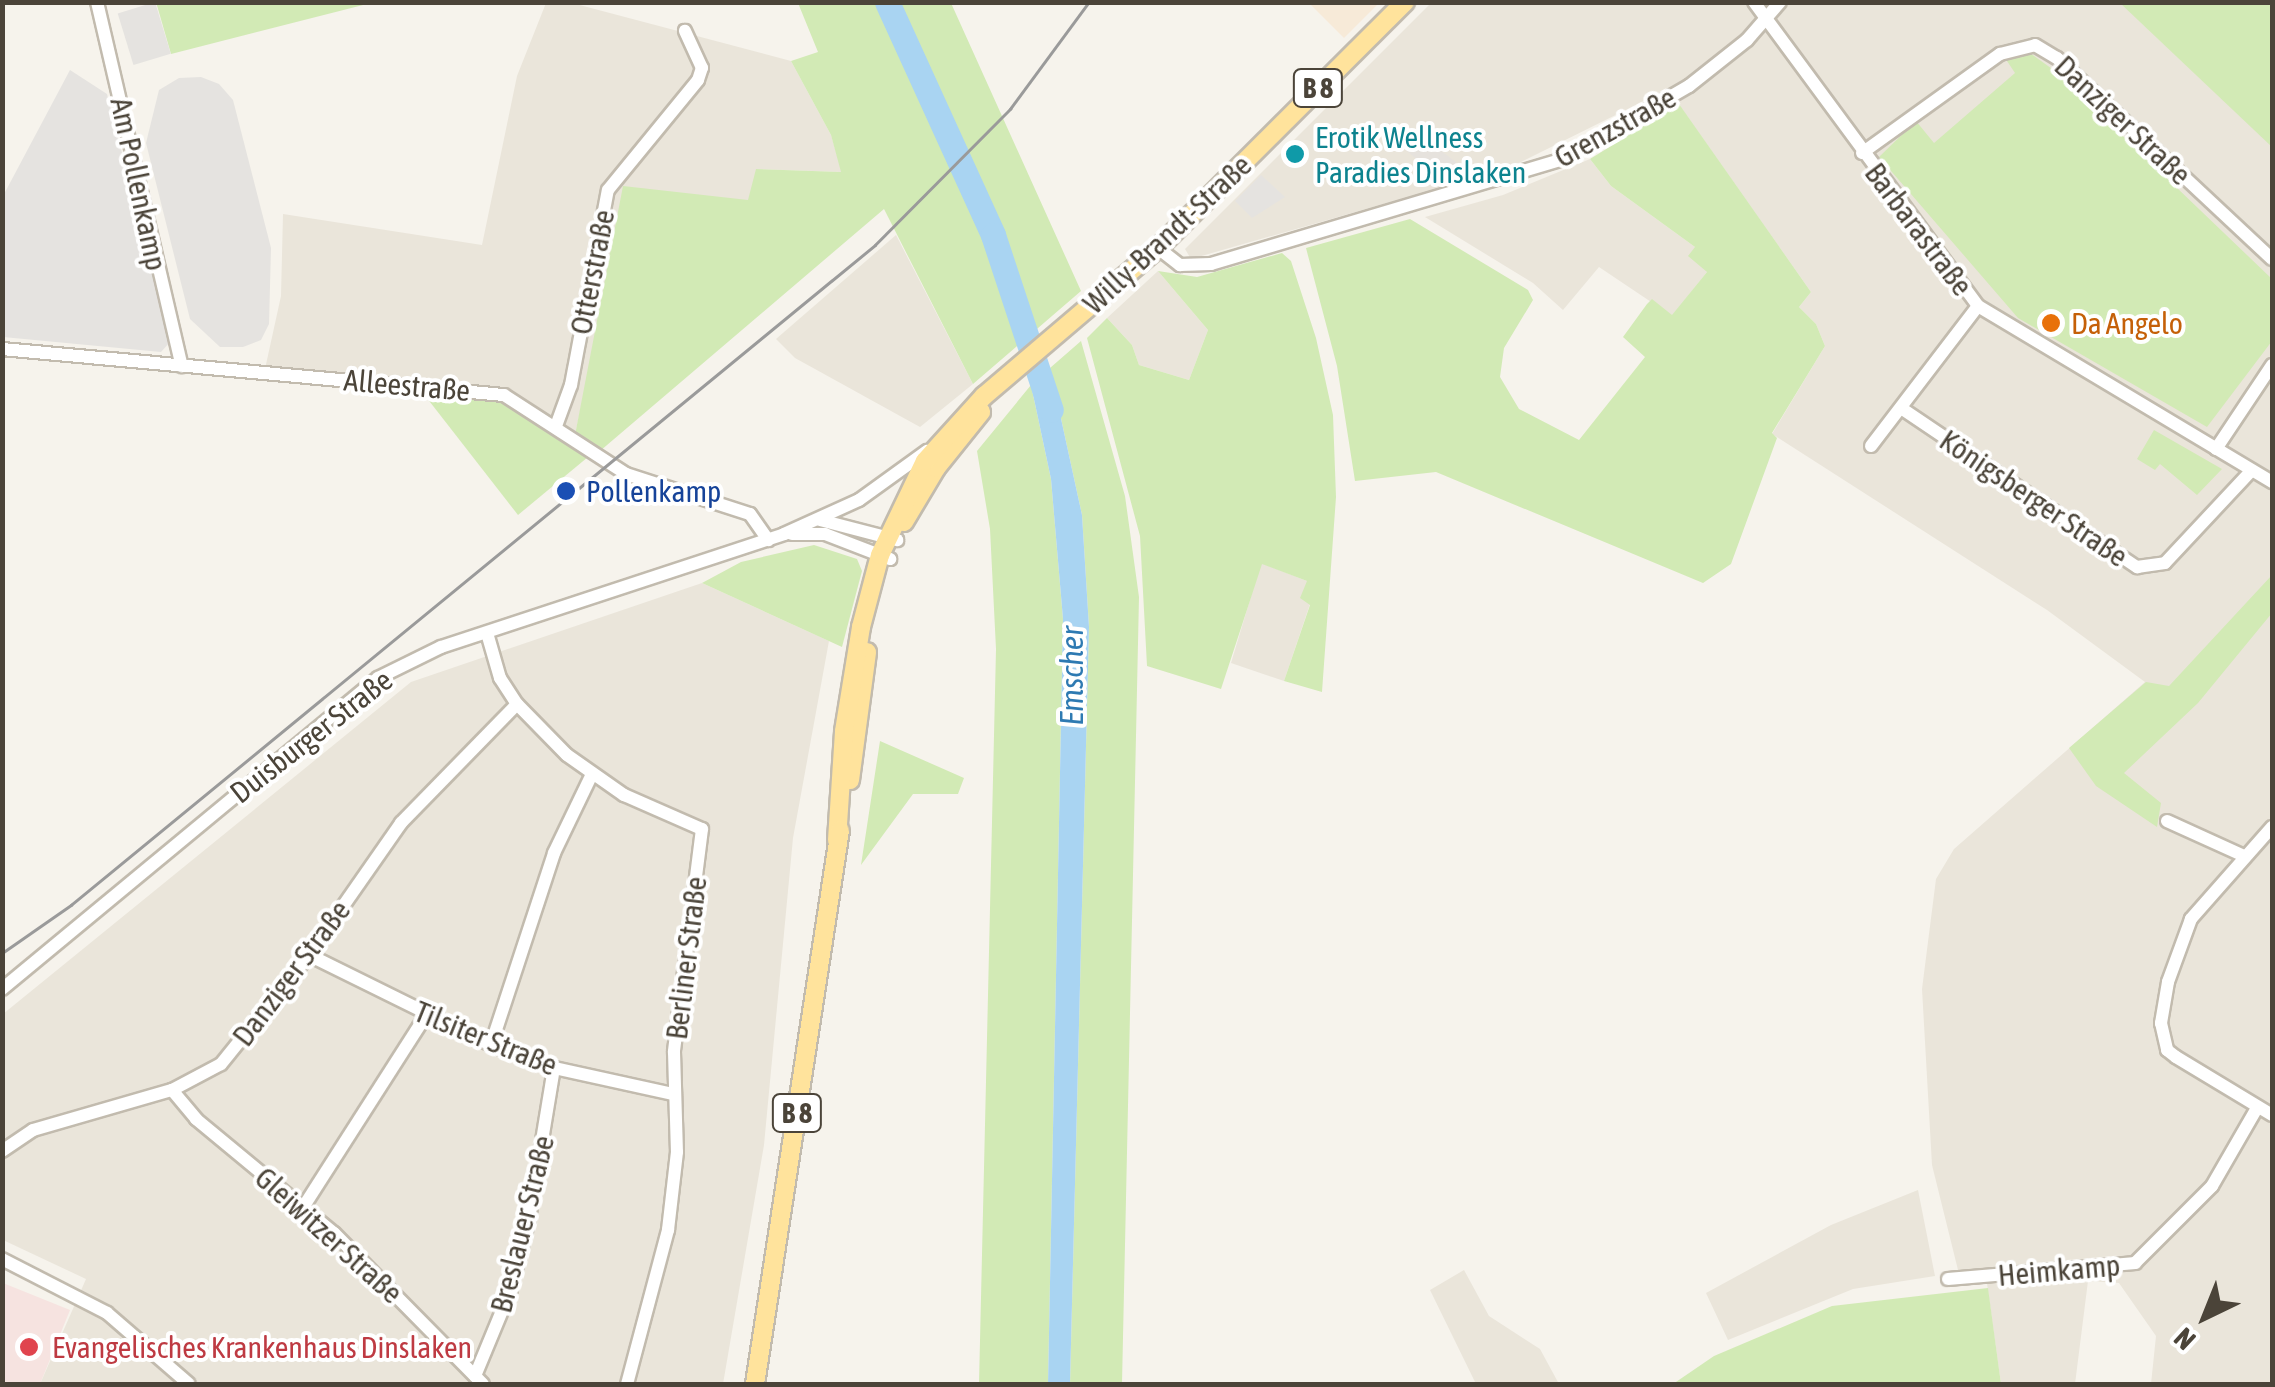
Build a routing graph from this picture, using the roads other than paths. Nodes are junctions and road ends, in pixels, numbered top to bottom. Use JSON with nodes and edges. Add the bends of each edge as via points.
{"nodes":[{"id":1,"x":97,"y":2,"type":"edge"},
{"id":2,"x":1402,"y":2,"type":"edge"},
{"id":3,"x":1754,"y":2,"type":"edge"},
{"id":4,"x":1780,"y":2,"type":"edge"},
{"id":5,"x":1766,"y":20,"type":"junction"},
{"id":6,"x":685,"y":32,"type":"dead end"},
{"id":7,"x":1862,"y":154,"type":"junction"},
{"id":8,"x":1158,"y":248,"type":"junction"},
{"id":9,"x":2272,"y":259,"type":"edge"},
{"id":10,"x":1978,"y":306,"type":"junction"},
{"id":11,"x":2,"y":349,"type":"edge"},
{"id":12,"x":2272,"y":365,"type":"edge"},
{"id":13,"x":182,"y":366,"type":"junction"},
{"id":14,"x":1010,"y":378,"type":"junction"},
{"id":15,"x":1902,"y":408,"type":"junction"},
{"id":16,"x":556,"y":426,"type":"junction"},
{"id":17,"x":940,"y":440,"type":"junction"},
{"id":18,"x":1871,"y":446,"type":"dead end"},
{"id":19,"x":2216,"y":449,"type":"junction"},
{"id":20,"x":2252,"y":470,"type":"junction"},
{"id":21,"x":2272,"y":482,"type":"edge"},
{"id":22,"x":817,"y":520,"type":"junction"},
{"id":23,"x":784,"y":534,"type":"junction"},
{"id":24,"x":892,"y":538,"type":"junction"},
{"id":25,"x":768,"y":540,"type":"junction"},
{"id":26,"x":885,"y":557,"type":"junction"},
{"id":27,"x":487,"y":633,"type":"junction"},
{"id":28,"x":517,"y":704,"type":"junction"},
{"id":29,"x":592,"y":774,"type":"junction"},
{"id":30,"x":2168,"y":821,"type":"dead end"},
{"id":31,"x":2272,"y":826,"type":"edge"},
{"id":32,"x":2242,"y":855,"type":"junction"},
{"id":33,"x":309,"y":955,"type":"junction"},
{"id":34,"x":2,"y":989,"type":"edge"},
{"id":35,"x":425,"y":1017,"type":"junction"},
{"id":36,"x":491,"y":1045,"type":"junction"},
{"id":37,"x":554,"y":1068,"type":"junction"},
{"id":38,"x":172,"y":1090,"type":"junction"},
{"id":39,"x":673,"y":1094,"type":"junction"},
{"id":40,"x":2257,"y":1108,"type":"junction"},
{"id":41,"x":2272,"y":1115,"type":"edge"},
{"id":42,"x":2,"y":1150,"type":"edge"},
{"id":43,"x":304,"y":1206,"type":"junction"},
{"id":44,"x":2,"y":1259,"type":"edge"},
{"id":45,"x":1948,"y":1279,"type":"dead end"},
{"id":46,"x":479,"y":1380,"type":"edge"},
{"id":47,"x":190,"y":1384,"type":"edge"},
{"id":48,"x":626,"y":1384,"type":"edge"},
{"id":49,"x":754,"y":1384,"type":"edge"}],
"edges":[{"from":1,"to":13,"type":"street","name":"Am Pollenkamp"},
{"from":2,"to":8,"type":"main road","name":"Willy-Brandt-Straße","number":"B 8"},
{"from":3,"to":5,"type":"street"},
{"from":4,"to":5,"type":"street","name":"Grenzstraße"},
{"from":5,"to":7,"type":"street","name":"Barbarastraße"},
{"from":5,"to":8,"type":"street","name":"Grenzstraße","via":[[1689,86],[1563,159],[1211,264],[1180,265]]},
{"from":6,"to":16,"type":"street","name":"Otterstraße","via":[[702,68],[608,190],[570,386]]},
{"from":7,"to":9,"type":"street","name":"Danziger Straße","via":[[2000,54],[2035,45],[2057,58]]},
{"from":7,"to":10,"type":"street","name":"Barbarastraße"},
{"from":8,"to":14,"type":"main road","name":"Willy-Brandt-Straße","number":"B 8"},
{"from":10,"to":15,"type":"street"},
{"from":10,"to":19,"type":"street","name":"Barbarastraße"},
{"from":11,"to":13,"type":"street","name":"Alleestraße"},
{"from":12,"to":19,"type":"street"},
{"from":13,"to":16,"type":"street","name":"Alleestraße","via":[[478,390],[518,401]]},
{"from":14,"to":17,"type":"main road","name":"Willy-Brandt-Straße","number":"B 8"},
{"from":14,"to":24,"type":"main road","name":"Willy-Brandt-Straße","number":"B 8","via":[[936,468]]},
{"from":15,"to":18,"type":"street"},
{"from":15,"to":20,"type":"street","name":"Königsberger Straße","via":[[2137,567],[2165,563]]},
{"from":16,"to":25,"type":"street","name":"Alleestraße","via":[[626,474],[750,514]]},
{"from":17,"to":22,"type":"street","name":"Duisburger Straße","via":[[865,496]]},
{"from":17,"to":24,"type":"main road","name":"Willy-Brandt-Straße","number":"B 8"},
{"from":19,"to":20,"type":"street","name":"Barbarastraße"},
{"from":20,"to":21,"type":"street","name":"Barbarastraße"},
{"from":22,"to":23,"type":"street","name":"Duisburger Straße"},
{"from":22,"to":24,"type":"street"},
{"from":23,"to":25,"type":"street","name":"Duisburger Straße"},
{"from":23,"to":26,"type":"street","name":"Duisburger Straße","via":[[824,534]]},
{"from":24,"to":26,"type":"main road","name":"Willy-Brandt-Straße","number":"B 8"},
{"from":25,"to":27,"type":"street","name":"Duisburger Straße"},
{"from":26,"to":49,"type":"main road","name":"Willy-Brandt-Straße","number":"B 8"},
{"from":27,"to":28,"type":"street","name":"Berliner Straße","via":[[500,678]]},
{"from":27,"to":34,"type":"street","name":"Duisburger Straße","via":[[378,678]]},
{"from":28,"to":29,"type":"street","name":"Berliner Straße"},
{"from":28,"to":33,"type":"street","name":"Danziger Straße","via":[[413,809]]},
{"from":29,"to":36,"type":"street","via":[[554,852]]},
{"from":29,"to":39,"type":"street","name":"Berliner Straße","via":[[702,828]]},
{"from":30,"to":32,"type":"street"},
{"from":31,"to":32,"type":"street"},
{"from":32,"to":40,"type":"street","via":[[2191,919],[2161,1023],[2167,1050]]},
{"from":33,"to":35,"type":"street","name":"Tilsiter Straße"},
{"from":33,"to":38,"type":"street","name":"Danziger Straße","via":[[241,1044],[198,1079]]},
{"from":35,"to":36,"type":"street","name":"Tilsiter Straße"},
{"from":35,"to":43,"type":"street"},
{"from":36,"to":37,"type":"street","name":"Tilsiter Straße"},
{"from":37,"to":39,"type":"street","name":"Tilsiter Straße"},
{"from":37,"to":46,"type":"street","name":"Breslauer Straße","via":[[530,1219]]},
{"from":38,"to":42,"type":"street","name":"Danziger Straße","via":[[33,1130]]},
{"from":38,"to":43,"type":"street","name":"Gleiwitzer Straße","via":[[196,1119]]},
{"from":39,"to":48,"type":"street","name":"Berliner Straße","via":[[677,1152],[668,1230]]},
{"from":40,"to":41,"type":"street"},
{"from":40,"to":45,"type":"street","name":"Heimkamp","via":[[2212,1186],[2135,1263]]},
{"from":43,"to":46,"type":"street","name":"Gleiwitzer Straße"},
{"from":44,"to":47,"type":"street","via":[[107,1314]]}]}
